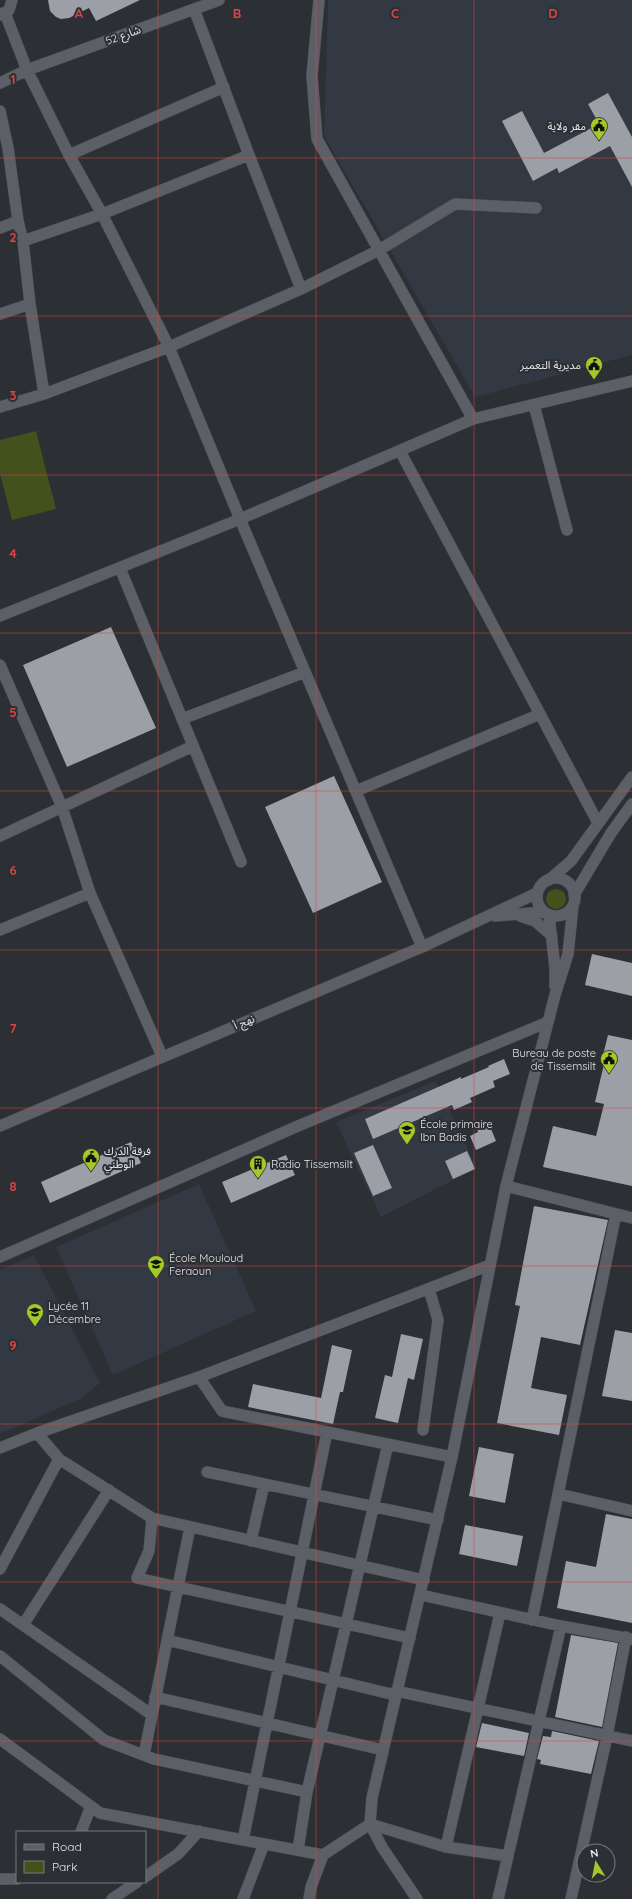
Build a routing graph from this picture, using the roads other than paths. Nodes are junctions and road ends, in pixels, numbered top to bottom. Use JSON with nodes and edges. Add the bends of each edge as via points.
{"nodes":[{"id":1,"x":12,"y":0,"type":"edge"},
{"id":2,"x":219,"y":0,"type":"edge"},
{"id":3,"x":319,"y":0,"type":"edge"},
{"id":4,"x":194,"y":9,"type":"junction"},
{"id":5,"x":3,"y":14,"type":"edge"},
{"id":6,"x":27,"y":70,"type":"junction"},
{"id":7,"x":0,"y":83,"type":"edge"},
{"id":8,"x":224,"y":87,"type":"junction"},
{"id":9,"x":0,"y":111,"type":"edge"},
{"id":10,"x":4,"y":149,"type":"edge"},
{"id":11,"x":69,"y":155,"type":"junction"},
{"id":12,"x":249,"y":155,"type":"junction"},
{"id":13,"x":536,"y":208,"type":"dead end"},
{"id":14,"x":102,"y":214,"type":"junction"},
{"id":15,"x":18,"y":221,"type":"junction"},
{"id":16,"x":0,"y":228,"type":"edge"},
{"id":17,"x":23,"y":241,"type":"junction"},
{"id":18,"x":379,"y":250,"type":"junction"},
{"id":19,"x":301,"y":289,"type":"junction"},
{"id":20,"x":30,"y":304,"type":"junction"},
{"id":21,"x":0,"y":314,"type":"edge"},
{"id":22,"x":169,"y":347,"type":"junction"},
{"id":23,"x":632,"y":381,"type":"edge"},
{"id":24,"x":44,"y":394,"type":"junction"},
{"id":25,"x":534,"y":406,"type":"junction"},
{"id":26,"x":0,"y":407,"type":"edge"},
{"id":27,"x":472,"y":419,"type":"junction"},
{"id":28,"x":400,"y":451,"type":"junction"},
{"id":29,"x":240,"y":519,"type":"junction"},
{"id":30,"x":567,"y":530,"type":"dead end"},
{"id":31,"x":120,"y":568,"type":"junction"},
{"id":32,"x":0,"y":616,"type":"edge"},
{"id":33,"x":0,"y":665,"type":"edge"},
{"id":34,"x":305,"y":672,"type":"junction"},
{"id":35,"x":540,"y":714,"type":"junction"},
{"id":36,"x":182,"y":719,"type":"junction"},
{"id":37,"x":193,"y":746,"type":"junction"},
{"id":38,"x":632,"y":777,"type":"edge"},
{"id":39,"x":356,"y":791,"type":"junction"},
{"id":40,"x":632,"y":804,"type":"edge"},
{"id":41,"x":62,"y":807,"type":"junction"},
{"id":42,"x":598,"y":823,"type":"junction"},
{"id":43,"x":0,"y":836,"type":"edge"},
{"id":44,"x":240,"y":862,"type":"dead end"},
{"id":45,"x":549,"y":880,"type":"junction"},
{"id":46,"x":90,"y":893,"type":"junction"},
{"id":47,"x":537,"y":893,"type":"junction"},
{"id":48,"x":574,"y":901,"type":"junction"},
{"id":49,"x":514,"y":914,"type":"junction"},
{"id":50,"x":546,"y":914,"type":"junction"},
{"id":51,"x":488,"y":916,"type":"junction"},
{"id":52,"x":0,"y":930,"type":"edge"},
{"id":53,"x":552,"y":936,"type":"junction"},
{"id":54,"x":422,"y":947,"type":"junction"},
{"id":55,"x":555,"y":995,"type":"junction"},
{"id":56,"x":548,"y":1022,"type":"junction"},
{"id":57,"x":162,"y":1056,"type":"junction"},
{"id":58,"x":0,"y":1126,"type":"edge"},
{"id":59,"x":506,"y":1186,"type":"junction"},
{"id":60,"x":616,"y":1214,"type":"junction"},
{"id":61,"x":632,"y":1218,"type":"edge"},
{"id":62,"x":0,"y":1257,"type":"edge"},
{"id":63,"x":490,"y":1265,"type":"junction"},
{"id":64,"x":429,"y":1289,"type":"junction"},
{"id":65,"x":199,"y":1377,"type":"junction"},
{"id":66,"x":423,"y":1430,"type":"dead end"},
{"id":67,"x":327,"y":1432,"type":"junction"},
{"id":68,"x":38,"y":1433,"type":"junction"},
{"id":69,"x":388,"y":1444,"type":"junction"},
{"id":70,"x":0,"y":1448,"type":"edge"},
{"id":71,"x":452,"y":1457,"type":"junction"},
{"id":72,"x":59,"y":1459,"type":"junction"},
{"id":73,"x":207,"y":1472,"type":"dead end"},
{"id":74,"x":264,"y":1484,"type":"junction"},
{"id":75,"x":109,"y":1490,"type":"junction"},
{"id":76,"x":559,"y":1494,"type":"junction"},
{"id":77,"x":314,"y":1495,"type":"junction"},
{"id":78,"x":373,"y":1507,"type":"junction"},
{"id":79,"x":632,"y":1512,"type":"edge"},
{"id":80,"x":152,"y":1518,"type":"junction"},
{"id":81,"x":438,"y":1520,"type":"junction"},
{"id":82,"x":190,"y":1527,"type":"junction"},
{"id":83,"x":251,"y":1541,"type":"junction"},
{"id":84,"x":302,"y":1552,"type":"junction"},
{"id":85,"x":360,"y":1566,"type":"junction"},
{"id":86,"x":0,"y":1569,"type":"edge"},
{"id":87,"x":424,"y":1580,"type":"junction"},
{"id":88,"x":178,"y":1587,"type":"junction"},
{"id":89,"x":421,"y":1594,"type":"junction"},
{"id":90,"x":0,"y":1609,"type":"edge"},
{"id":91,"x":290,"y":1612,"type":"junction"},
{"id":92,"x":500,"y":1613,"type":"junction"},
{"id":93,"x":532,"y":1620,"type":"junction"},
{"id":94,"x":346,"y":1624,"type":"junction"},
{"id":95,"x":23,"y":1625,"type":"junction"},
{"id":96,"x":561,"y":1626,"type":"junction"},
{"id":97,"x":410,"y":1638,"type":"junction"},
{"id":98,"x":629,"y":1638,"type":"edge"},
{"id":99,"x":167,"y":1640,"type":"junction"},
{"id":100,"x":0,"y":1656,"type":"edge"},
{"id":101,"x":279,"y":1667,"type":"junction"},
{"id":102,"x":333,"y":1680,"type":"junction"},
{"id":103,"x":396,"y":1693,"type":"junction"},
{"id":104,"x":155,"y":1697,"type":"junction"},
{"id":105,"x":477,"y":1708,"type":"junction"},
{"id":106,"x":152,"y":1715,"type":"junction"},
{"id":107,"x":538,"y":1722,"type":"junction"},
{"id":108,"x":267,"y":1723,"type":"junction"},
{"id":109,"x":320,"y":1735,"type":"junction"},
{"id":110,"x":607,"y":1736,"type":"junction"},
{"id":111,"x":0,"y":1739,"type":"edge"},
{"id":112,"x":632,"y":1741,"type":"edge"},
{"id":113,"x":383,"y":1750,"type":"junction"},
{"id":114,"x":144,"y":1756,"type":"junction"},
{"id":115,"x":255,"y":1781,"type":"junction"},
{"id":116,"x":307,"y":1792,"type":"junction"},
{"id":117,"x":91,"y":1806,"type":"junction"},
{"id":118,"x":370,"y":1824,"type":"junction"},
{"id":119,"x":81,"y":1831,"type":"edge"},
{"id":120,"x":199,"y":1831,"type":"junction"},
{"id":121,"x":243,"y":1840,"type":"junction"},
{"id":122,"x":264,"y":1844,"type":"junction"},
{"id":123,"x":446,"y":1847,"type":"junction"},
{"id":124,"x":298,"y":1850,"type":"junction"},
{"id":125,"x":323,"y":1855,"type":"junction"},
{"id":126,"x":508,"y":1856,"type":"junction"},
{"id":127,"x":146,"y":1876,"type":"edge"},
{"id":128,"x":16,"y":1878,"type":"edge"},
{"id":129,"x":0,"y":1879,"type":"edge"},
{"id":130,"x":136,"y":1883,"type":"edge"},
{"id":131,"x":112,"y":1899,"type":"edge"},
{"id":132,"x":243,"y":1899,"type":"edge"},
{"id":133,"x":309,"y":1899,"type":"edge"},
{"id":134,"x":417,"y":1899,"type":"edge"},
{"id":135,"x":498,"y":1899,"type":"edge"},
{"id":136,"x":571,"y":1899,"type":"edge"}],
"edges":[{"from":1,"to":5,"type":"street","via":[[11,7]]},
{"from":2,"to":4,"type":"street","name":"شارع 52"},
{"from":3,"to":18,"type":"street","via":[[312,76],[317,139]]},
{"from":4,"to":6,"type":"street","name":"شارع 52"},
{"from":4,"to":8,"type":"street"},
{"from":5,"to":6,"type":"street"},
{"from":6,"to":7,"type":"street","name":"شارع 52"},
{"from":6,"to":11,"type":"street"},
{"from":8,"to":11,"type":"street"},
{"from":8,"to":12,"type":"street"},
{"from":9,"to":10,"type":"street"},
{"from":10,"to":15,"type":"street"},
{"from":11,"to":14,"type":"street"},
{"from":12,"to":14,"type":"street"},
{"from":12,"to":19,"type":"street"},
{"from":13,"to":18,"type":"street","via":[[455,204]]},
{"from":14,"to":17,"type":"street"},
{"from":14,"to":22,"type":"street"},
{"from":15,"to":16,"type":"street"},
{"from":15,"to":17,"type":"street"},
{"from":17,"to":20,"type":"street"},
{"from":18,"to":19,"type":"street"},
{"from":18,"to":27,"type":"street"},
{"from":19,"to":22,"type":"street"},
{"from":20,"to":21,"type":"street"},
{"from":20,"to":24,"type":"street"},
{"from":22,"to":24,"type":"street"},
{"from":22,"to":29,"type":"street"},
{"from":23,"to":25,"type":"street"},
{"from":24,"to":26,"type":"street"},
{"from":25,"to":27,"type":"street"},
{"from":25,"to":30,"type":"street"},
{"from":27,"to":28,"type":"street"},
{"from":28,"to":29,"type":"street"},
{"from":28,"to":35,"type":"street"},
{"from":29,"to":31,"type":"street"},
{"from":29,"to":34,"type":"street"},
{"from":31,"to":32,"type":"street"},
{"from":31,"to":36,"type":"street"},
{"from":33,"to":41,"type":"street"},
{"from":34,"to":36,"type":"street"},
{"from":34,"to":39,"type":"street"},
{"from":35,"to":39,"type":"street"},
{"from":35,"to":42,"type":"street"},
{"from":36,"to":37,"type":"street"},
{"from":37,"to":41,"type":"street"},
{"from":37,"to":44,"type":"street"},
{"from":38,"to":42,"type":"street"},
{"from":39,"to":54,"type":"street"},
{"from":40,"to":48,"type":"street","via":[[611,833]]},
{"from":41,"to":43,"type":"street"},
{"from":41,"to":46,"type":"street"},
{"from":42,"to":45,"type":"street","via":[[571,861]]},
{"from":45,"to":47,"type":"street"},
{"from":45,"to":48,"type":"street","via":[[555,878],[566,881],[573,890]]},
{"from":46,"to":52,"type":"street"},
{"from":46,"to":57,"type":"street"},
{"from":47,"to":50,"type":"street","via":[[538,903]]},
{"from":47,"to":51,"type":"street","name":"نهج أ"},
{"from":48,"to":50,"type":"street","via":[[564,914]]},
{"from":48,"to":55,"type":"street","via":[[568,954]]},
{"from":49,"to":50,"type":"street","name":"نهج أ"},
{"from":49,"to":51,"type":"street","name":"نهج أ"},
{"from":49,"to":53,"type":"street","via":[[535,921]]},
{"from":50,"to":53,"type":"street"},
{"from":51,"to":54,"type":"street","name":"نهج أ"},
{"from":53,"to":55,"type":"street"},
{"from":54,"to":57,"type":"street","name":"نهج أ"},
{"from":55,"to":56,"type":"street"},
{"from":56,"to":59,"type":"street"},
{"from":56,"to":62,"type":"street","via":[[298,1126]]},
{"from":57,"to":58,"type":"street","name":"نهج أ"},
{"from":59,"to":60,"type":"street"},
{"from":59,"to":63,"type":"street"},
{"from":60,"to":61,"type":"street"},
{"from":60,"to":76,"type":"street"},
{"from":63,"to":64,"type":"street"},
{"from":63,"to":71,"type":"street"},
{"from":64,"to":65,"type":"street"},
{"from":64,"to":66,"type":"street","via":[[438,1320]]},
{"from":65,"to":67,"type":"street","via":[[222,1411]]},
{"from":65,"to":68,"type":"street"},
{"from":67,"to":69,"type":"street"},
{"from":67,"to":77,"type":"street"},
{"from":68,"to":70,"type":"street"},
{"from":68,"to":72,"type":"street"},
{"from":69,"to":71,"type":"street"},
{"from":69,"to":78,"type":"street"},
{"from":71,"to":81,"type":"street"},
{"from":72,"to":75,"type":"street"},
{"from":72,"to":86,"type":"street"},
{"from":73,"to":74,"type":"street"},
{"from":74,"to":77,"type":"street"},
{"from":74,"to":83,"type":"street"},
{"from":75,"to":80,"type":"street"},
{"from":75,"to":95,"type":"street"},
{"from":76,"to":79,"type":"street"},
{"from":76,"to":93,"type":"street"},
{"from":77,"to":78,"type":"street"},
{"from":77,"to":84,"type":"street"},
{"from":78,"to":81,"type":"street"},
{"from":78,"to":85,"type":"street"},
{"from":80,"to":82,"type":"street"},
{"from":80,"to":88,"type":"street","via":[[149,1551],[137,1578]]},
{"from":81,"to":87,"type":"street"},
{"from":82,"to":83,"type":"street"},
{"from":82,"to":88,"type":"street"},
{"from":83,"to":84,"type":"street"},
{"from":84,"to":85,"type":"street"},
{"from":84,"to":91,"type":"street"},
{"from":85,"to":87,"type":"street"},
{"from":85,"to":94,"type":"street"},
{"from":87,"to":89,"type":"street"},
{"from":88,"to":91,"type":"street"},
{"from":88,"to":99,"type":"street"},
{"from":89,"to":92,"type":"street"},
{"from":89,"to":97,"type":"street"},
{"from":90,"to":95,"type":"street"},
{"from":91,"to":94,"type":"street"},
{"from":91,"to":101,"type":"street"},
{"from":92,"to":93,"type":"street"},
{"from":92,"to":105,"type":"street"},
{"from":93,"to":96,"type":"street"},
{"from":94,"to":97,"type":"street"},
{"from":94,"to":102,"type":"street"},
{"from":95,"to":106,"type":"street"},
{"from":96,"to":98,"type":"street"},
{"from":96,"to":107,"type":"street"},
{"from":97,"to":103,"type":"street"},
{"from":98,"to":110,"type":"street"},
{"from":99,"to":101,"type":"street"},
{"from":99,"to":104,"type":"street"},
{"from":100,"to":114,"type":"street","via":[[104,1740]]},
{"from":101,"to":102,"type":"street"},
{"from":101,"to":108,"type":"street"},
{"from":102,"to":103,"type":"street"},
{"from":102,"to":109,"type":"street"},
{"from":103,"to":105,"type":"street"},
{"from":103,"to":113,"type":"street"},
{"from":104,"to":106,"type":"street"},
{"from":104,"to":108,"type":"street"},
{"from":105,"to":107,"type":"street"},
{"from":105,"to":123,"type":"street"},
{"from":106,"to":114,"type":"street"},
{"from":107,"to":110,"type":"street"},
{"from":107,"to":126,"type":"street"},
{"from":108,"to":109,"type":"street"},
{"from":108,"to":115,"type":"street"},
{"from":109,"to":113,"type":"street"},
{"from":109,"to":116,"type":"street"},
{"from":110,"to":112,"type":"street"},
{"from":110,"to":136,"type":"street"},
{"from":111,"to":117,"type":"street"},
{"from":113,"to":118,"type":"street","via":[[372,1798]]},
{"from":114,"to":115,"type":"street"},
{"from":115,"to":116,"type":"street"},
{"from":115,"to":121,"type":"street"},
{"from":116,"to":124,"type":"street"},
{"from":117,"to":119,"type":"street"},
{"from":117,"to":120,"type":"street","via":[[100,1813]]},
{"from":118,"to":123,"type":"street"},
{"from":118,"to":125,"type":"street"},
{"from":118,"to":134,"type":"street","via":[[382,1847]]},
{"from":120,"to":121,"type":"street"},
{"from":120,"to":127,"type":"street","via":[[178,1854]]},
{"from":121,"to":122,"type":"street"},
{"from":122,"to":124,"type":"street"},
{"from":122,"to":132,"type":"street"},
{"from":123,"to":126,"type":"street"},
{"from":124,"to":125,"type":"street"},
{"from":125,"to":133,"type":"street"},
{"from":126,"to":135,"type":"street"},
{"from":128,"to":129,"type":"street"},
{"from":130,"to":131,"type":"street"}]}
